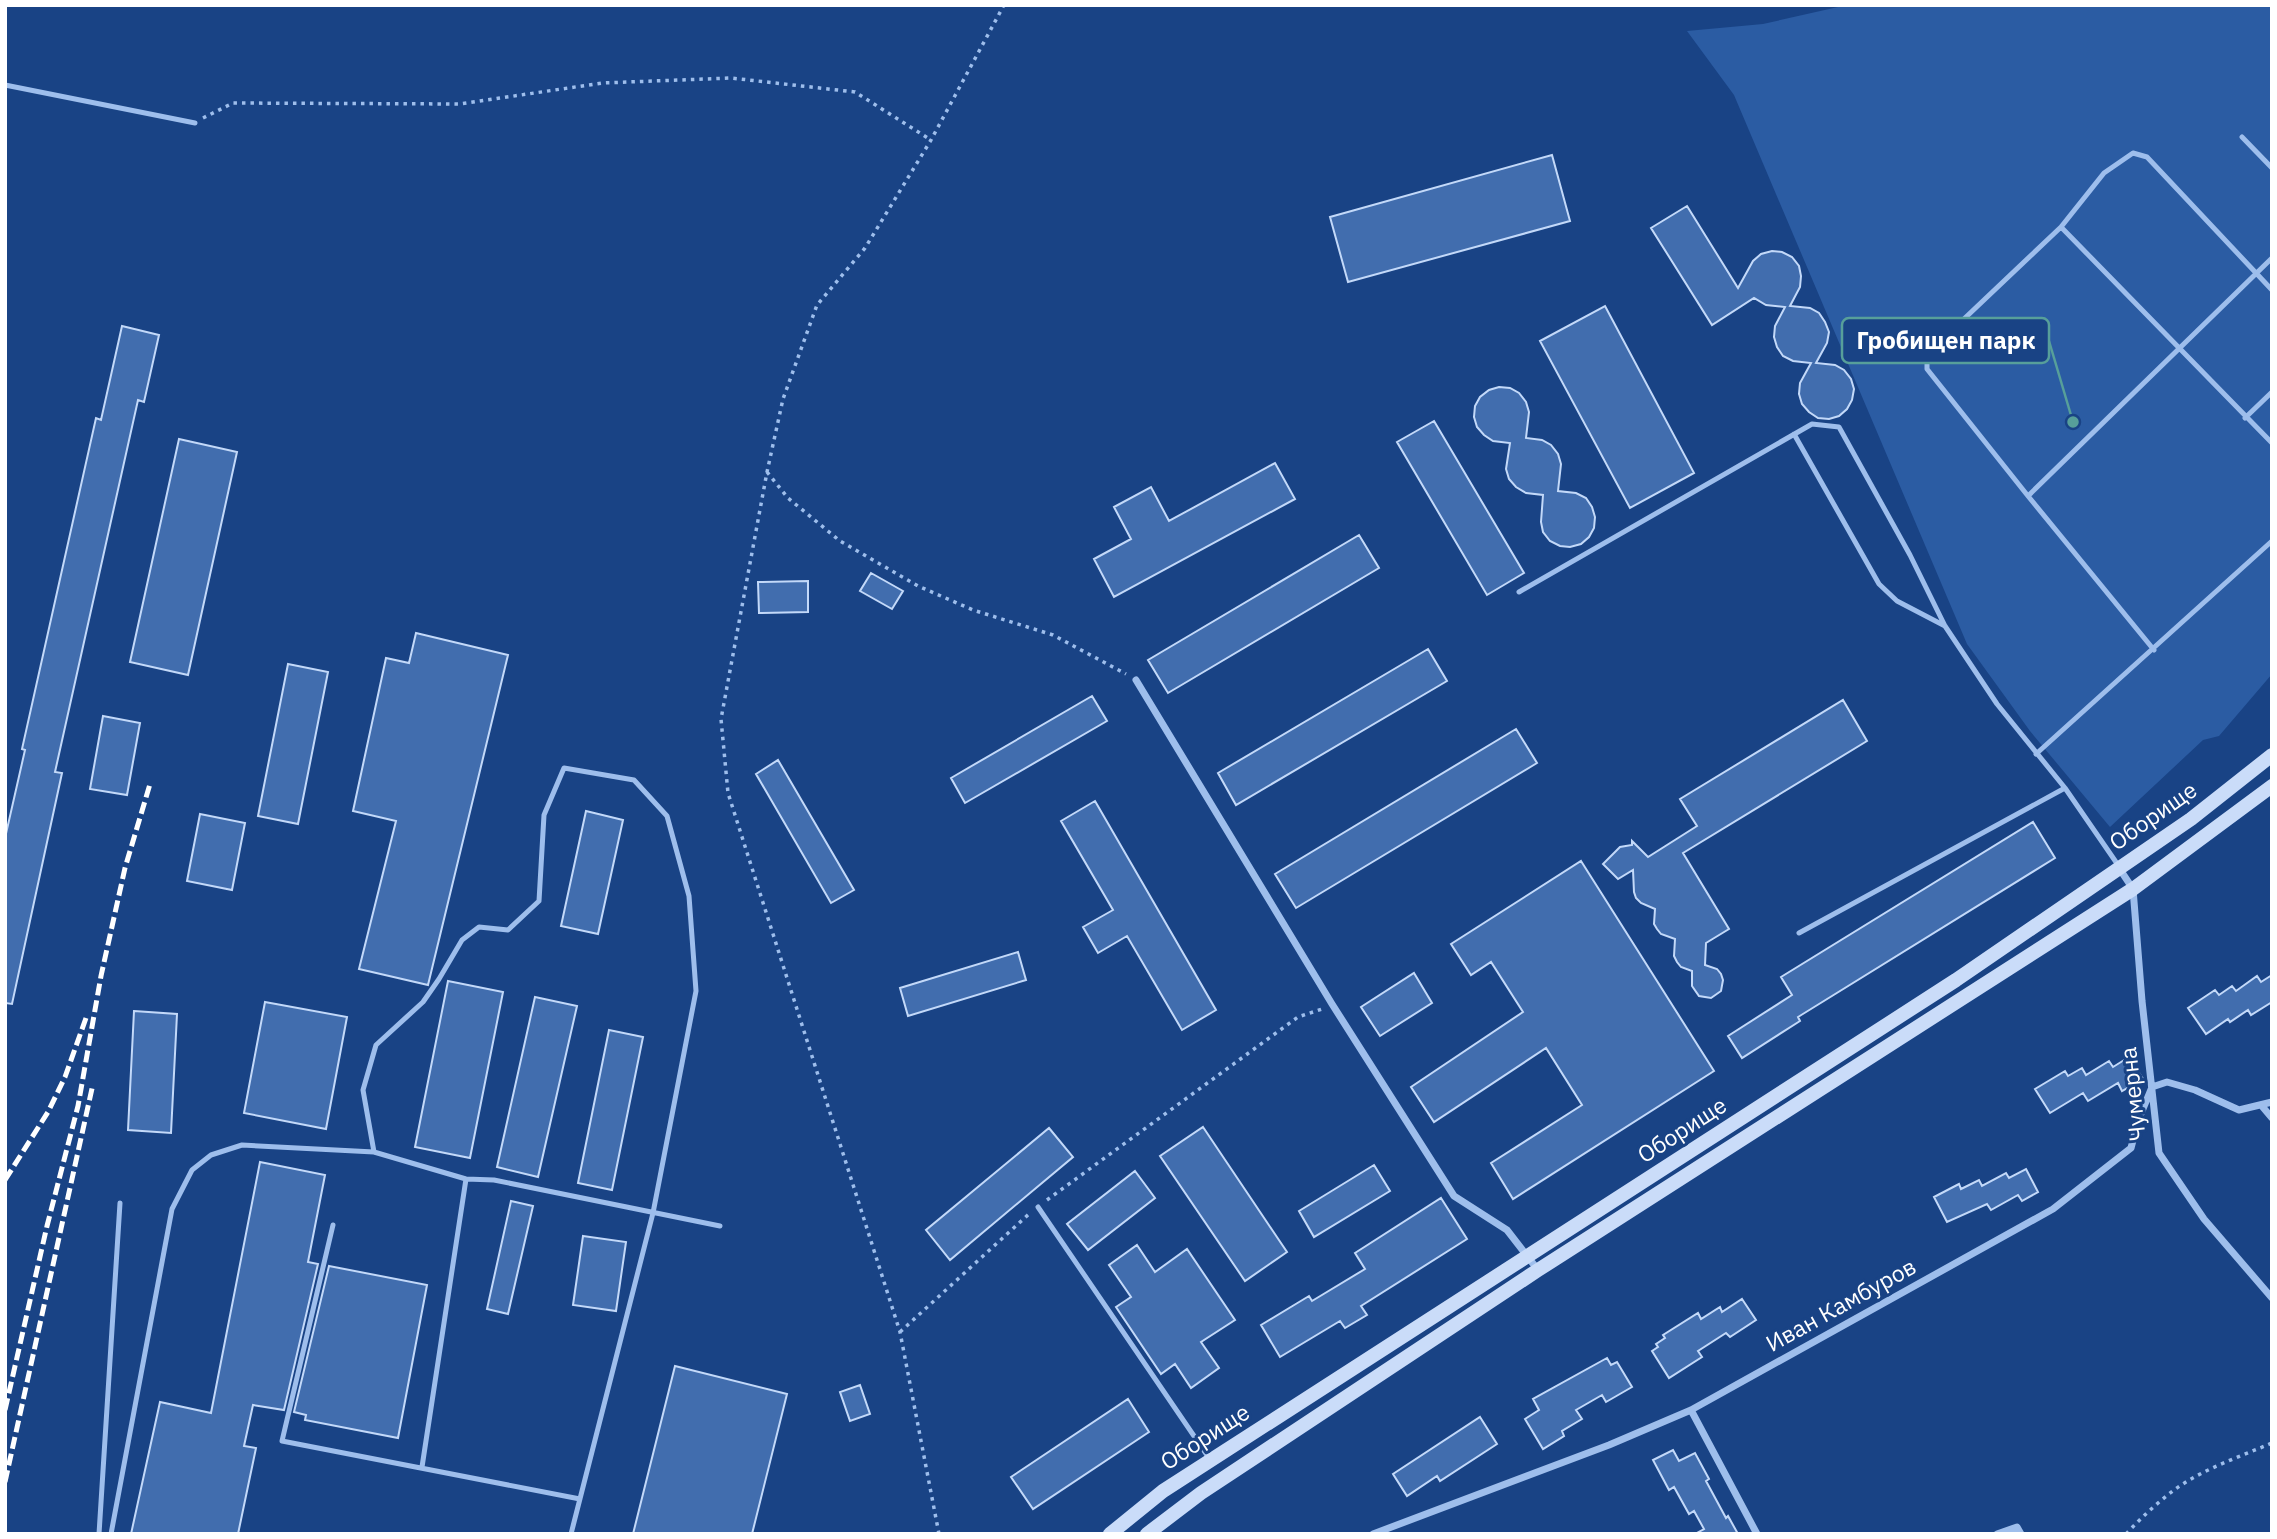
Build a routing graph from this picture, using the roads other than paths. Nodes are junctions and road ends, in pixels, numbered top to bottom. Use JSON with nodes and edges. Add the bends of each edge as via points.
{"nodes":[{"id":1,"x":5,"y":85,"type":"edge"},
{"id":2,"x":195,"y":122,"type":"road end"},
{"id":3,"x":2242,"y":137,"type":"dead end"},
{"id":4,"x":2272,"y":168,"type":"edge"},
{"id":5,"x":2061,"y":227,"type":"junction"},
{"id":6,"x":2272,"y":258,"type":"edge"},
{"id":7,"x":2255,"y":274,"type":"junction"},
{"id":8,"x":2272,"y":290,"type":"edge"},
{"id":9,"x":2179,"y":349,"type":"junction"},
{"id":10,"x":2272,"y":393,"type":"edge"},
{"id":11,"x":2245,"y":418,"type":"junction"},
{"id":12,"x":1794,"y":435,"type":"junction"},
{"id":13,"x":2272,"y":443,"type":"edge"},
{"id":14,"x":2028,"y":496,"type":"junction"},
{"id":15,"x":2272,"y":541,"type":"edge"},
{"id":16,"x":1519,"y":592,"type":"dead end"},
{"id":17,"x":1945,"y":626,"type":"junction"},
{"id":18,"x":2154,"y":650,"type":"junction"},
{"id":19,"x":1136,"y":680,"type":"road end"},
{"id":20,"x":2036,"y":754,"type":"junction"},
{"id":21,"x":2272,"y":755,"type":"edge"},
{"id":22,"x":2272,"y":786,"type":"edge"},
{"id":23,"x":2065,"y":788,"type":"junction"},
{"id":24,"x":2119,"y":868,"type":"junction"},
{"id":25,"x":2133,"y":889,"type":"junction"},
{"id":26,"x":1799,"y":933,"type":"dead end"},
{"id":27,"x":2152,"y":1087,"type":"junction"},
{"id":28,"x":2272,"y":1102,"type":"edge"},
{"id":29,"x":2261,"y":1105,"type":"junction"},
{"id":30,"x":2272,"y":1118,"type":"edge"},
{"id":31,"x":374,"y":1153,"type":"junction"},
{"id":32,"x":466,"y":1179,"type":"junction"},
{"id":33,"x":120,"y":1203,"type":"dead end"},
{"id":34,"x":1038,"y":1206,"type":"road end"},
{"id":35,"x":653,"y":1213,"type":"junction"},
{"id":36,"x":333,"y":1225,"type":"dead end"},
{"id":37,"x":720,"y":1226,"type":"dead end"},
{"id":38,"x":1527,"y":1257,"type":"junction"},
{"id":39,"x":1538,"y":1270,"type":"junction"},
{"id":40,"x":2272,"y":1298,"type":"edge"},
{"id":41,"x":1691,"y":1410,"type":"junction"},
{"id":42,"x":1210,"y":1461,"type":"junction"},
{"id":43,"x":422,"y":1467,"type":"junction"},
{"id":44,"x":580,"y":1499,"type":"junction"},
{"id":45,"x":99,"y":1534,"type":"edge"},
{"id":46,"x":111,"y":1534,"type":"edge"},
{"id":47,"x":572,"y":1534,"type":"edge"},
{"id":48,"x":1110,"y":1534,"type":"edge"},
{"id":49,"x":1147,"y":1534,"type":"edge"},
{"id":50,"x":1373,"y":1534,"type":"edge"},
{"id":51,"x":1757,"y":1534,"type":"edge"},
{"id":52,"x":1997,"y":1534,"type":"edge"},
{"id":53,"x":2021,"y":1534,"type":"edge"}],
"edges":[{"from":1,"to":2,"type":"lane"},
{"from":3,"to":4,"type":"lane"},
{"from":5,"to":7,"type":"lane","via":[[2104,173],[2133,153],[2147,157]]},
{"from":5,"to":9,"type":"lane"},
{"from":5,"to":14,"type":"lane","via":[[1927,354],[1927,369]]},
{"from":6,"to":7,"type":"lane"},
{"from":7,"to":8,"type":"lane"},
{"from":7,"to":9,"type":"lane"},
{"from":9,"to":11,"type":"lane"},
{"from":9,"to":14,"type":"lane"},
{"from":10,"to":11,"type":"lane"},
{"from":11,"to":13,"type":"lane"},
{"from":12,"to":16,"type":"lane"},
{"from":12,"to":17,"type":"lane","via":[[1878,584],[1897,601]]},
{"from":12,"to":17,"type":"lane","via":[[1811,424],[1839,427]]},
{"from":14,"to":18,"type":"lane"},
{"from":15,"to":18,"type":"lane"},
{"from":17,"to":20,"type":"lane"},
{"from":18,"to":20,"type":"lane"},
{"from":19,"to":38,"type":"street","via":[[1454,1196],[1507,1230]]},
{"from":20,"to":23,"type":"lane"},
{"from":21,"to":24,"type":"main road","name":"Оборище"},
{"from":22,"to":25,"type":"main road","name":"Оборище"},
{"from":23,"to":24,"type":"lane"},
{"from":23,"to":26,"type":"lane"},
{"from":24,"to":25,"type":"street"},
{"from":24,"to":38,"type":"main road","name":"Оборище","via":[[1956,980]]},
{"from":25,"to":27,"type":"street","name":"Чумерна"},
{"from":25,"to":39,"type":"main road","name":"Оборище"},
{"from":27,"to":29,"type":"street","via":[[2166,1083],[2195,1090],[2239,1110]]},
{"from":27,"to":40,"type":"street","name":"Чумерна","via":[[2159,1153],[2204,1219]]},
{"from":27,"to":41,"type":"street","name":"Иван Камбуров","via":[[2131,1148],[2053,1209]]},
{"from":28,"to":29,"type":"street"},
{"from":29,"to":30,"type":"street"},
{"from":31,"to":32,"type":"lane"},
{"from":31,"to":35,"type":"lane","via":[[363,1090],[376,1045],[423,1002],[462,940],[479,927],[509,930],[539,901],[544,815],[564,768],[634,780],[667,816],[689,896],[696,991]]},
{"from":31,"to":46,"type":"lane","via":[[242,1145],[211,1155],[192,1170],[172,1209]]},
{"from":32,"to":35,"type":"lane","via":[[494,1180]]},
{"from":32,"to":43,"type":"lane"},
{"from":33,"to":45,"type":"lane"},
{"from":34,"to":42,"type":"lane"},
{"from":35,"to":37,"type":"lane"},
{"from":35,"to":44,"type":"lane"},
{"from":36,"to":43,"type":"lane","via":[[282,1441]]},
{"from":38,"to":39,"type":"street"},
{"from":38,"to":42,"type":"main road","name":"Оборище"},
{"from":39,"to":49,"type":"main road","name":"Оборище","via":[[1200,1493]]},
{"from":41,"to":50,"type":"street","name":"Иван Камбуров"},
{"from":41,"to":51,"type":"street"},
{"from":42,"to":48,"type":"main road","name":"Оборище"},
{"from":43,"to":44,"type":"lane"},
{"from":44,"to":47,"type":"lane"},
{"from":52,"to":53,"type":"street","via":[[2017,1527]]}]}
